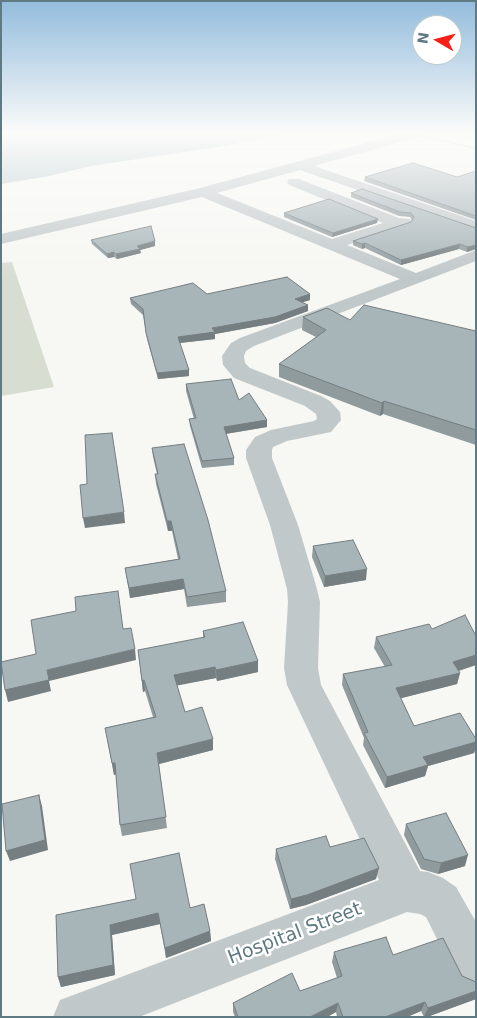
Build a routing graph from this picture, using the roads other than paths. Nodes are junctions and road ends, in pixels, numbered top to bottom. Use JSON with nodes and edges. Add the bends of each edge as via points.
{"nodes":[{"id":1,"x":241,"y":182,"type":"edge"},
{"id":2,"x":292,"y":182,"type":"edge"},
{"id":3,"x":347,"y":182,"type":"edge"},
{"id":4,"x":389,"y":182,"type":"edge"},
{"id":5,"x":406,"y":187,"type":"edge"},
{"id":6,"x":203,"y":192,"type":"junction"},
{"id":7,"x":437,"y":213,"type":"junction"},
{"id":8,"x":399,"y":224,"type":"junction"},
{"id":9,"x":476,"y":226,"type":"edge"},
{"id":10,"x":1,"y":239,"type":"edge"},
{"id":11,"x":332,"y":244,"type":"junction"},
{"id":12,"x":476,"y":255,"type":"edge"},
{"id":13,"x":416,"y":279,"type":"junction"},
{"id":14,"x":408,"y":891,"type":"junction"},
{"id":15,"x":476,"y":969,"type":"edge"},
{"id":16,"x":77,"y":1017,"type":"edge"}],
"edges":[{"from":1,"to":6,"type":"street"},
{"from":2,"to":8,"type":"street"},
{"from":3,"to":7,"type":"street"},
{"from":4,"to":5,"type":"street"},
{"from":6,"to":10,"type":"street"},
{"from":6,"to":11,"type":"street"},
{"from":7,"to":8,"type":"street"},
{"from":7,"to":9,"type":"street"},
{"from":8,"to":11,"type":"street"},
{"from":11,"to":13,"type":"street"},
{"from":12,"to":13,"type":"street"},
{"from":13,"to":14,"type":"street","via":[[247,342],[238,347],[233,356],[234,365],[242,374],[313,401],[328,412],[329,420],[322,427],[280,435],[264,442],[259,450],[260,458],[302,589],[301,668],[304,685]]},
{"from":14,"to":15,"type":"street","via":[[428,893],[441,902]]},
{"from":14,"to":16,"type":"street","name":"Hospital Street"}]}
